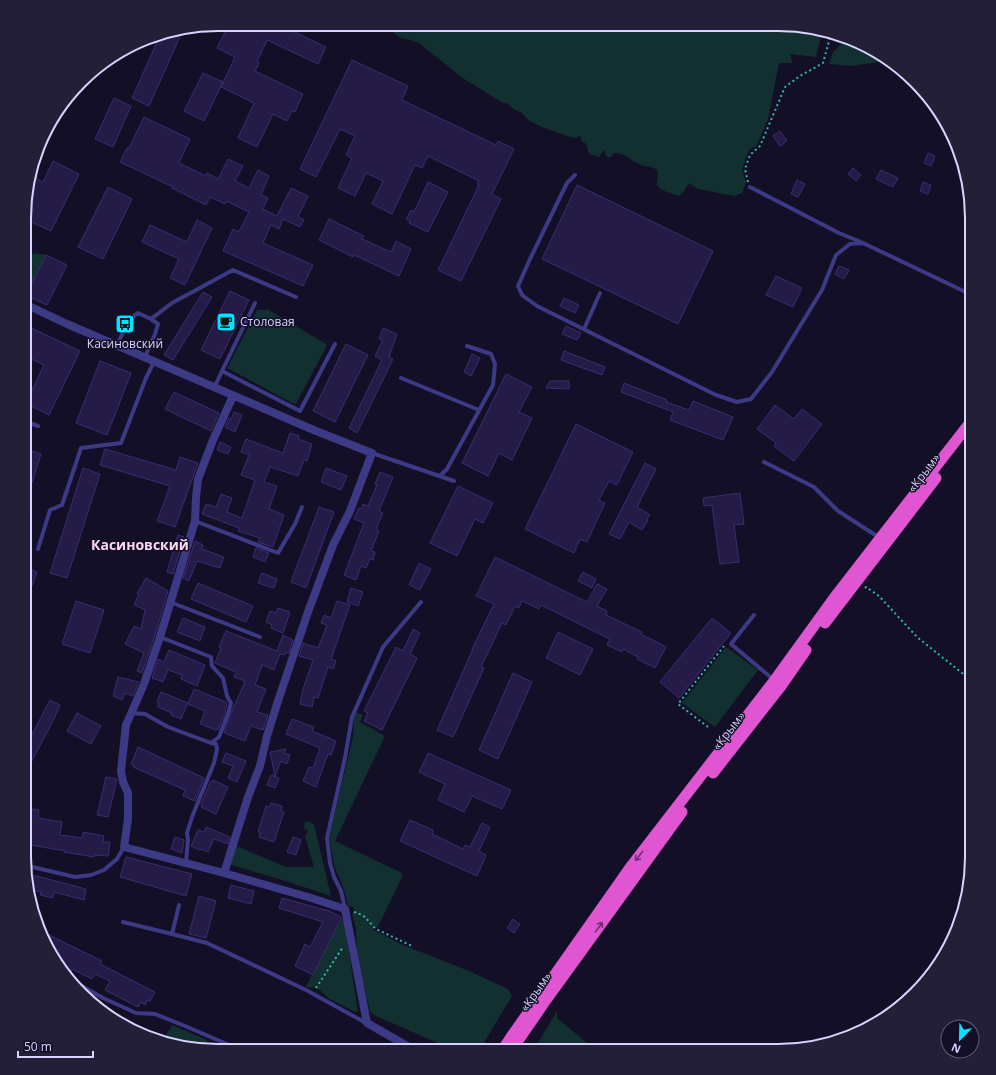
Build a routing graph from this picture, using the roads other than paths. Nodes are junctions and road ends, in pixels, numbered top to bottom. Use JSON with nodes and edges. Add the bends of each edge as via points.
{"nodes":[{"id":1,"x":575,"y":175,"type":"dead end"},
{"id":2,"x":750,"y":187,"type":"road end"},
{"id":3,"x":863,"y":243,"type":"junction"},
{"id":4,"x":965,"y":291,"type":"edge"},
{"id":5,"x":600,"y":293,"type":"dead end"},
{"id":6,"x":296,"y":297,"type":"dead end"},
{"id":7,"x":255,"y":303,"type":"dead end"},
{"id":8,"x":31,"y":307,"type":"edge"},
{"id":9,"x":151,"y":318,"type":"junction"},
{"id":10,"x":584,"y":329,"type":"junction"},
{"id":11,"x":335,"y":344,"type":"dead end"},
{"id":12,"x":117,"y":346,"type":"junction"},
{"id":13,"x":468,"y":346,"type":"dead end"},
{"id":14,"x":145,"y":358,"type":"junction"},
{"id":15,"x":154,"y":362,"type":"junction"},
{"id":16,"x":222,"y":371,"type":"junction"},
{"id":17,"x":401,"y":378,"type":"dead end"},
{"id":18,"x":214,"y":388,"type":"junction"},
{"id":19,"x":233,"y":396,"type":"junction"},
{"id":20,"x":479,"y":410,"type":"junction"},
{"id":21,"x":31,"y":424,"type":"edge"},
{"id":22,"x":38,"y":426,"type":"dead end"},
{"id":23,"x":965,"y":429,"type":"edge"},
{"id":24,"x":965,"y":441,"type":"edge"},
{"id":25,"x":372,"y":452,"type":"junction"},
{"id":26,"x":764,"y":462,"type":"dead end"},
{"id":27,"x":440,"y":476,"type":"junction"},
{"id":28,"x":454,"y":481,"type":"dead end"},
{"id":29,"x":302,"y":507,"type":"dead end"},
{"id":30,"x":195,"y":521,"type":"junction"},
{"id":31,"x":880,"y":538,"type":"junction"},
{"id":32,"x":38,"y":549,"type":"dead end"},
{"id":33,"x":170,"y":602,"type":"junction"},
{"id":34,"x":421,"y":602,"type":"dead end"},
{"id":35,"x":754,"y":615,"type":"dead end"},
{"id":36,"x":160,"y":637,"type":"junction"},
{"id":37,"x":260,"y":637,"type":"dead end"},
{"id":38,"x":774,"y":681,"type":"junction"},
{"id":39,"x":131,"y":713,"type":"junction"},
{"id":40,"x":211,"y":743,"type":"junction"},
{"id":41,"x":124,"y":847,"type":"junction"},
{"id":42,"x":186,"y":864,"type":"junction"},
{"id":43,"x":31,"y":868,"type":"edge"},
{"id":44,"x":224,"y":873,"type":"junction"},
{"id":45,"x":179,"y":906,"type":"dead end"},
{"id":46,"x":345,"y":909,"type":"junction"},
{"id":47,"x":123,"y":922,"type":"dead end"},
{"id":48,"x":172,"y":934,"type":"junction"},
{"id":49,"x":84,"y":987,"type":"edge"},
{"id":50,"x":367,"y":1024,"type":"junction"},
{"id":51,"x":227,"y":1044,"type":"edge"},
{"id":52,"x":403,"y":1044,"type":"edge"},
{"id":53,"x":506,"y":1044,"type":"edge"},
{"id":54,"x":517,"y":1044,"type":"edge"}],
"edges":[{"from":1,"to":10,"type":"lane","via":[[567,183],[518,286],[522,295],[537,306]]},
{"from":2,"to":3,"type":"lane"},
{"from":3,"to":4,"type":"lane"},
{"from":3,"to":10,"type":"lane","via":[[850,244],[836,255],[822,290],[772,372],[751,399],[737,402],[716,395]]},
{"from":5,"to":10,"type":"lane"},
{"from":6,"to":9,"type":"lane","via":[[233,270],[172,303]]},
{"from":7,"to":16,"type":"lane"},
{"from":8,"to":12,"type":"street"},
{"from":9,"to":12,"type":"lane","via":[[138,313],[132,317]]},
{"from":9,"to":14,"type":"lane","via":[[158,324]]},
{"from":11,"to":16,"type":"lane","via":[[300,411]]},
{"from":12,"to":14,"type":"street"},
{"from":13,"to":20,"type":"lane","via":[[491,354],[495,364],[493,384]]},
{"from":14,"to":15,"type":"street"},
{"from":15,"to":18,"type":"street"},
{"from":15,"to":32,"type":"lane","via":[[121,444],[81,448],[62,505],[50,510]]},
{"from":16,"to":18,"type":"lane"},
{"from":17,"to":20,"type":"lane"},
{"from":18,"to":19,"type":"street"},
{"from":19,"to":25,"type":"street"},
{"from":19,"to":30,"type":"street","via":[[198,479]]},
{"from":20,"to":27,"type":"lane","via":[[447,469]]},
{"from":21,"to":22,"type":"lane"},
{"from":23,"to":31,"type":"highway"},
{"from":54,"to":24,"type":"highway","name":"«Крым»","one_way":true,"via":[[682,813]]},
{"from":25,"to":27,"type":"lane"},
{"from":25,"to":44,"type":"street","via":[[308,612]]},
{"from":26,"to":31,"type":"lane","via":[[814,487],[838,512]]},
{"from":27,"to":28,"type":"lane"},
{"from":29,"to":30,"type":"lane","via":[[278,553]]},
{"from":30,"to":33,"type":"street"},
{"from":31,"to":38,"type":"highway"},
{"from":33,"to":36,"type":"street"},
{"from":33,"to":37,"type":"lane"},
{"from":34,"to":46,"type":"lane","via":[[383,647],[352,717],[327,838],[330,863]]},
{"from":35,"to":38,"type":"lane","via":[[731,644]]},
{"from":36,"to":39,"type":"street"},
{"from":36,"to":40,"type":"lane","via":[[211,657],[212,666],[223,678],[230,709],[218,737]]},
{"from":38,"to":53,"type":"highway","one_way":true,"via":[[632,865]]},
{"from":39,"to":40,"type":"lane","via":[[145,714]]},
{"from":39,"to":41,"type":"street","via":[[126,725],[121,771],[128,793]]},
{"from":40,"to":42,"type":"lane","via":[[216,744],[218,749],[187,832]]},
{"from":41,"to":42,"type":"street"},
{"from":41,"to":43,"type":"lane","via":[[109,866],[91,875],[75,877]]},
{"from":42,"to":44,"type":"street"},
{"from":44,"to":46,"type":"street"},
{"from":45,"to":48,"type":"lane"},
{"from":46,"to":50,"type":"street"},
{"from":47,"to":48,"type":"lane"},
{"from":48,"to":50,"type":"lane","via":[[207,943]]},
{"from":49,"to":51,"type":"lane","via":[[136,1013],[155,1014]]},
{"from":50,"to":52,"type":"street"}]}
